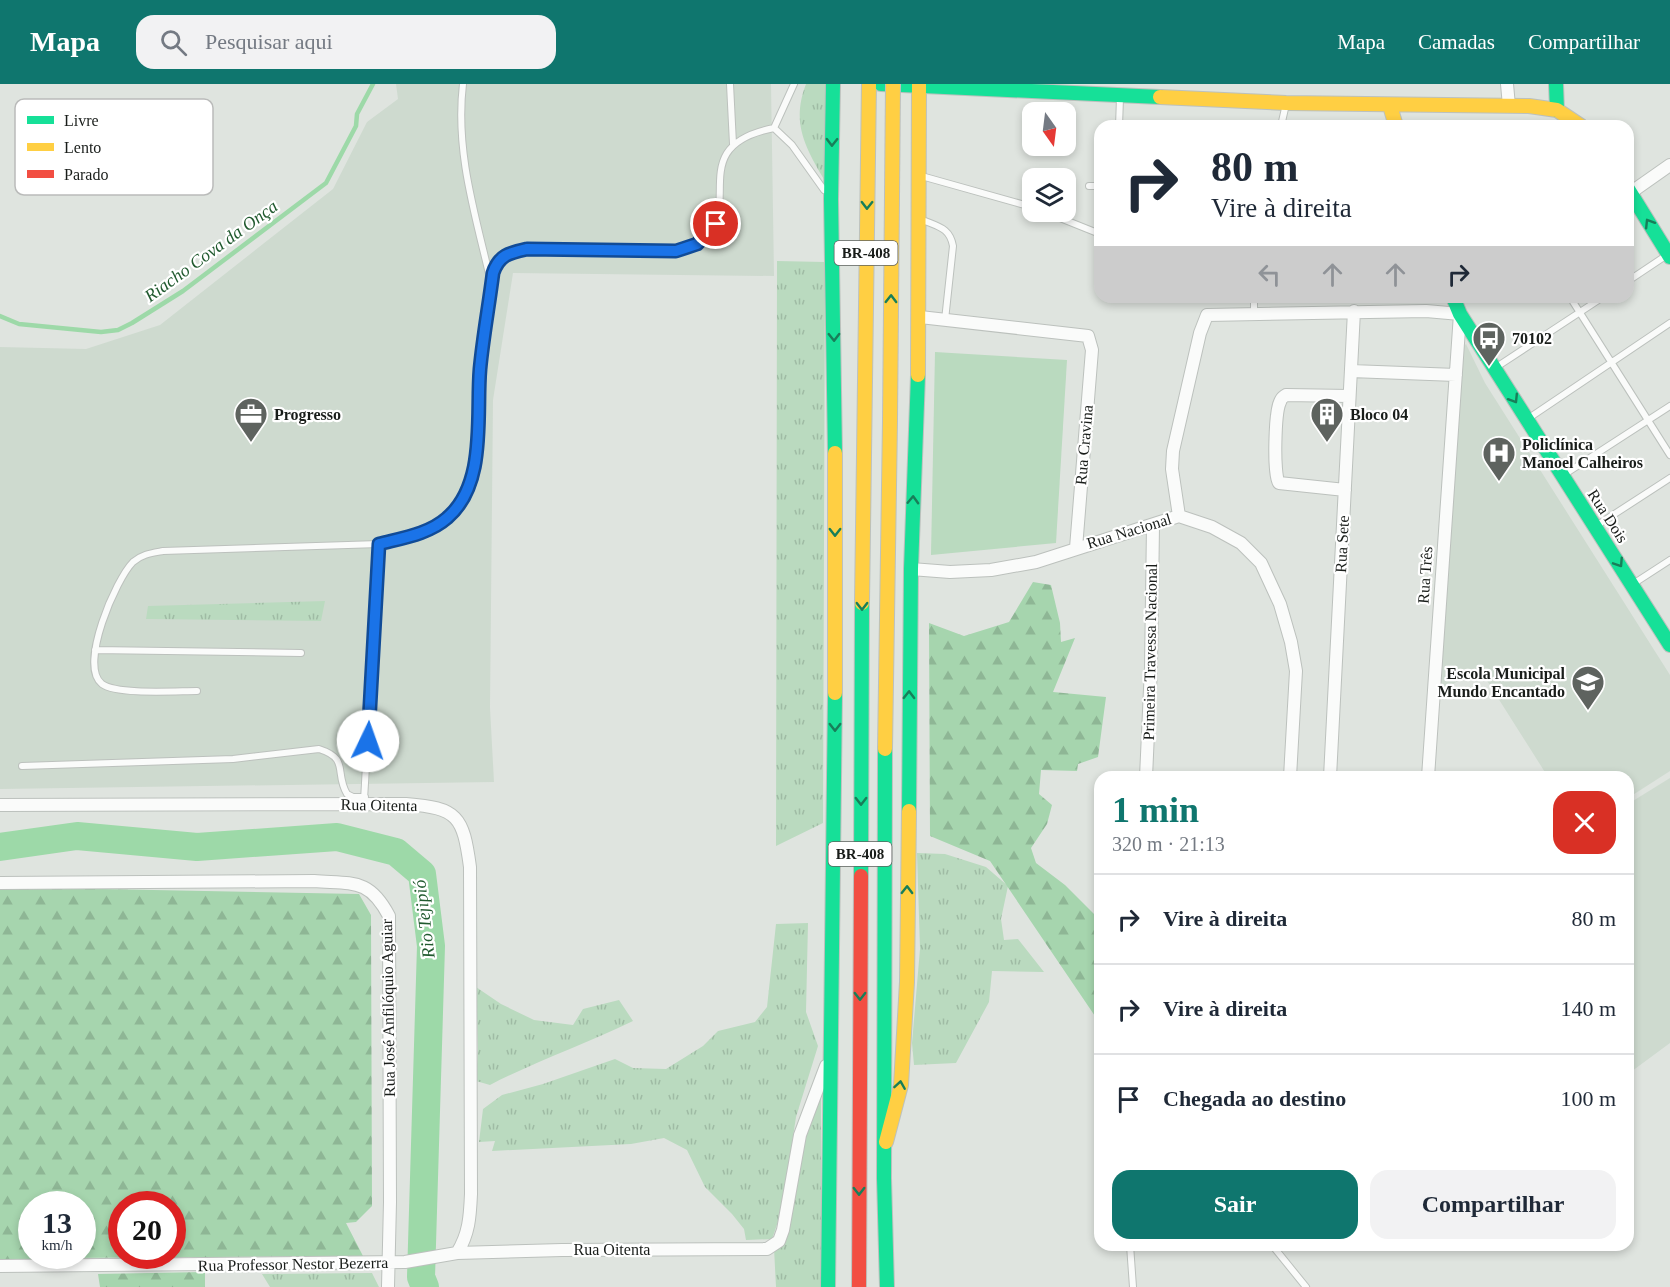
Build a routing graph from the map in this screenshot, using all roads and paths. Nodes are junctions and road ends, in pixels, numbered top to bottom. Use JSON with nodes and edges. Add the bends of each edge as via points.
{"nodes":[{"id":1,"x":463,"y":84,"type":"edge"},
{"id":2,"x":730,"y":84,"type":"edge"},
{"id":3,"x":794,"y":84,"type":"edge"},
{"id":4,"x":833,"y":84,"type":"edge"},
{"id":5,"x":869,"y":84,"type":"edge"},
{"id":6,"x":875,"y":84,"type":"edge"},
{"id":7,"x":893,"y":84,"type":"edge"},
{"id":8,"x":1507,"y":84,"type":"edge"},
{"id":9,"x":1556,"y":84,"type":"edge"},
{"id":10,"x":919,"y":85,"type":"edge"},
{"id":11,"x":1158,"y":90,"type":"edge"},
{"id":12,"x":1120,"y":94,"type":"junction"},
{"id":13,"x":1286,"y":104,"type":"junction"},
{"id":14,"x":1390,"y":106,"type":"junction"},
{"id":15,"x":1509,"y":106,"type":"junction"},
{"id":16,"x":1557,"y":110,"type":"junction"},
{"id":17,"x":1119,"y":120,"type":"edge"},
{"id":18,"x":1282,"y":120,"type":"edge"},
{"id":19,"x":1394,"y":120,"type":"edge"},
{"id":20,"x":1572,"y":120,"type":"edge"},
{"id":21,"x":774,"y":128,"type":"junction"},
{"id":22,"x":733,"y":144,"type":"junction"},
{"id":23,"x":1670,"y":165,"type":"edge"},
{"id":24,"x":919,"y":175,"type":"junction"},
{"id":25,"x":1089,"y":186,"type":"dead end"},
{"id":26,"x":1094,"y":186,"type":"edge"},
{"id":27,"x":1634,"y":188,"type":"edge"},
{"id":28,"x":831,"y":199,"type":"junction"},
{"id":29,"x":1634,"y":199,"type":"edge"},
{"id":30,"x":1022,"y":204,"type":"edge"},
{"id":31,"x":919,"y":219,"type":"junction"},
{"id":32,"x":1070,"y":222,"type":"edge"},
{"id":33,"x":1094,"y":232,"type":"edge"},
{"id":34,"x":1669,"y":256,"type":"edge"},
{"id":35,"x":1634,"y":277,"type":"edge"},
{"id":36,"x":491,"y":284,"type":"junction"},
{"id":37,"x":1254,"y":303,"type":"edge"},
{"id":38,"x":1455,"y":303,"type":"edge"},
{"id":39,"x":1574,"y":303,"type":"edge"},
{"id":40,"x":1594,"y":303,"type":"edge"},
{"id":41,"x":1354,"y":311,"type":"junction"},
{"id":42,"x":1580,"y":312,"type":"junction"},
{"id":43,"x":1254,"y":313,"type":"junction"},
{"id":44,"x":1460,"y":314,"type":"junction"},
{"id":45,"x":920,"y":317,"type":"junction"},
{"id":46,"x":945,"y":320,"type":"junction"},
{"id":47,"x":1670,"y":323,"type":"edge"},
{"id":48,"x":1613,"y":363,"type":"junction"},
{"id":49,"x":1494,"y":368,"type":"junction"},
{"id":50,"x":1351,"y":371,"type":"junction"},
{"id":51,"x":1456,"y":375,"type":"junction"},
{"id":52,"x":1349,"y":396,"type":"junction"},
{"id":53,"x":1670,"y":406,"type":"edge"},
{"id":54,"x":1526,"y":420,"type":"junction"},
{"id":55,"x":1649,"y":420,"type":"junction"},
{"id":56,"x":1670,"y":455,"type":"edge"},
{"id":57,"x":1562,"y":476,"type":"junction"},
{"id":58,"x":1670,"y":478,"type":"edge"},
{"id":59,"x":1345,"y":490,"type":"junction"},
{"id":60,"x":1179,"y":516,"type":"junction"},
{"id":61,"x":1153,"y":526,"type":"junction"},
{"id":62,"x":1596,"y":527,"type":"junction"},
{"id":63,"x":379,"y":544,"type":"junction"},
{"id":64,"x":1076,"y":548,"type":"junction"},
{"id":65,"x":1670,"y":560,"type":"edge"},
{"id":66,"x":911,"y":569,"type":"junction"},
{"id":67,"x":1632,"y":584,"type":"junction"},
{"id":68,"x":1669,"y":642,"type":"edge"},
{"id":69,"x":95,"y":650,"type":"junction"},
{"id":70,"x":301,"y":653,"type":"dead end"},
{"id":71,"x":197,"y":691,"type":"dead end"},
{"id":72,"x":22,"y":766,"type":"dead end"},
{"id":73,"x":1146,"y":771,"type":"edge"},
{"id":74,"x":1290,"y":771,"type":"edge"},
{"id":75,"x":1330,"y":771,"type":"edge"},
{"id":76,"x":1428,"y":771,"type":"edge"},
{"id":77,"x":364,"y":800,"type":"junction"},
{"id":78,"x":0,"y":805,"type":"edge"},
{"id":79,"x":0,"y":883,"type":"edge"},
{"id":80,"x":831,"y":1054,"type":"junction"},
{"id":81,"x":886,"y":1142,"type":"junction"},
{"id":82,"x":1130,"y":1251,"type":"edge"},
{"id":83,"x":1277,"y":1251,"type":"edge"},
{"id":84,"x":457,"y":1254,"type":"junction"},
{"id":85,"x":433,"y":1256,"type":"joint"},
{"id":86,"x":389,"y":1264,"type":"junction"},
{"id":87,"x":0,"y":1266,"type":"edge"},
{"id":88,"x":388,"y":1287,"type":"edge"},
{"id":89,"x":828,"y":1287,"type":"edge"},
{"id":90,"x":859,"y":1287,"type":"edge"},
{"id":91,"x":887,"y":1287,"type":"edge"},
{"id":92,"x":1133,"y":1287,"type":"edge"},
{"id":93,"x":1306,"y":1287,"type":"edge"}],
"edges":[{"from":1,"to":36,"type":"lane","via":[[459,112],[466,173]]},
{"from":2,"to":22,"type":"lane"},
{"from":3,"to":21,"type":"lane"},
{"from":4,"to":28,"type":"main road","one_way":true},
{"from":5,"to":90,"type":"main road","number":"BR-408","one_way":true,"via":[[863,421]]},
{"from":6,"to":10,"type":"main road"},
{"from":81,"to":7,"type":"main road","number":"BR-408","one_way":true,"bridge":true,"via":[[886,579]]},
{"from":8,"to":15,"type":"street"},
{"from":9,"to":16,"type":"main road"},
{"from":10,"to":12,"type":"main road"},
{"from":10,"to":24,"type":"main road"},
{"from":11,"to":12,"type":"main road"},
{"from":11,"to":13,"type":"main road"},
{"from":12,"to":17,"type":"lane"},
{"from":13,"to":14,"type":"main road"},
{"from":13,"to":18,"type":"lane"},
{"from":14,"to":15,"type":"main road"},
{"from":14,"to":19,"type":"main road"},
{"from":15,"to":16,"type":"main road"},
{"from":16,"to":20,"type":"main road"},
{"from":21,"to":22,"type":"lane"},
{"from":21,"to":28,"type":"lane","via":[[792,145]]},
{"from":22,"to":36,"type":"lane","via":[[720,165],[720,213],[716,224],[697,244],[676,251],[515,252],[497,261]]},
{"from":23,"to":27,"type":"street"},
{"from":24,"to":30,"type":"lane"},
{"from":24,"to":31,"type":"main road"},
{"from":25,"to":26,"type":"lane"},
{"from":28,"to":80,"type":"main road","one_way":true,"via":[[835,378]]},
{"from":34,"to":29,"type":"main road","one_way":true},
{"from":31,"to":45,"type":"main road"},
{"from":31,"to":46,"type":"lane","via":[[947,230],[951,237]]},
{"from":32,"to":33,"type":"lane"},
{"from":34,"to":35,"type":"lane"},
{"from":36,"to":63,"type":"lane","via":[[480,369],[474,469],[467,492],[448,518],[421,533]]},
{"from":37,"to":43,"type":"lane"},
{"from":38,"to":44,"type":"main road","name":"Rua Três"},
{"from":39,"to":42,"type":"lane"},
{"from":40,"to":42,"type":"lane"},
{"from":41,"to":43,"type":"street"},
{"from":41,"to":44,"type":"street"},
{"from":41,"to":50,"type":"street","name":"Rua Sete"},
{"from":42,"to":48,"type":"lane"},
{"from":42,"to":49,"type":"lane"},
{"from":43,"to":60,"type":"street","via":[[1207,315],[1200,333],[1173,451]]},
{"from":44,"to":49,"type":"main road","name":"Rua Dois"},
{"from":44,"to":51,"type":"street","name":"Rua Três"},
{"from":45,"to":46,"type":"street"},
{"from":66,"to":45,"type":"main road","one_way":true},
{"from":46,"to":64,"type":"street","name":"Rua Cravina","via":[[1088,336],[1091,342]]},
{"from":47,"to":48,"type":"lane"},
{"from":48,"to":54,"type":"lane"},
{"from":48,"to":55,"type":"lane"},
{"from":49,"to":54,"type":"main road","name":"Rua Dois","one_way":true},
{"from":50,"to":51,"type":"street"},
{"from":50,"to":52,"type":"street","name":"Rua Sete"},
{"from":51,"to":76,"type":"street","name":"Rua Três"},
{"from":52,"to":59,"type":"street","name":"Rua Sete"},
{"from":52,"to":59,"type":"street","via":[[1286,395],[1278,404],[1277,420],[1279,483]]},
{"from":53,"to":55,"type":"lane"},
{"from":54,"to":57,"type":"main road","name":"Rua Dois"},
{"from":55,"to":56,"type":"lane"},
{"from":55,"to":57,"type":"lane"},
{"from":57,"to":62,"type":"main road","name":"Rua Dois"},
{"from":58,"to":62,"type":"lane"},
{"from":59,"to":75,"type":"street","name":"Rua Sete"},
{"from":60,"to":61,"type":"street","name":"Rua Nacional"},
{"from":60,"to":74,"type":"street","name":"Rua Nacional","via":[[1212,527],[1241,543],[1261,563],[1280,604],[1296,671]]},
{"from":61,"to":64,"type":"street","name":"Rua Nacional"},
{"from":61,"to":73,"type":"street","name":"Primeira Travessa Nacional"},
{"from":62,"to":67,"type":"main road","name":"Rua Dois","one_way":true},
{"from":63,"to":69,"type":"lane","via":[[145,554],[121,578]]},
{"from":63,"to":77,"type":"lane"},
{"from":64,"to":66,"type":"street","name":"Rua Nacional","via":[[1036,562],[992,570]]},
{"from":65,"to":67,"type":"lane"},
{"from":81,"to":66,"type":"main road","one_way":true,"via":[[901,1085],[904,1045]]},
{"from":67,"to":68,"type":"main road","name":"Rua Dois"},
{"from":69,"to":70,"type":"lane"},
{"from":69,"to":71,"type":"lane","via":[[93,668],[103,685]]},
{"from":72,"to":77,"type":"lane","via":[[233,759],[319,749],[339,760],[347,794]]},
{"from":77,"to":78,"type":"street","name":"Rua Oitenta"},
{"from":77,"to":84,"type":"street","name":"Rua Oitenta","via":[[431,806],[449,813],[461,824],[466,839],[470,867],[470,1221]]},
{"from":79,"to":86,"type":"street","name":"Rua José Anfilóquio Aguiar","via":[[314,881],[366,887],[379,896],[389,916]]},
{"from":80,"to":84,"type":"street","name":"Rua Oitenta","via":[[800,1135],[783,1230],[779,1241],[767,1249]]},
{"from":80,"to":89,"type":"main road"},
{"from":81,"to":91,"type":"main road","number":"BR-408"},
{"from":82,"to":92,"type":"lane"},
{"from":83,"to":93,"type":"lane"},
{"from":84,"to":85,"type":"street","name":"Rua Oitenta"},
{"from":85,"to":86,"type":"street","name":"Rua Professor Nestor Bezerra"},
{"from":86,"to":87,"type":"street","name":"Rua Professor Nestor Bezerra"},
{"from":86,"to":88,"type":"street","name":"Rua José Anfilóquio Aguiar"}]}
